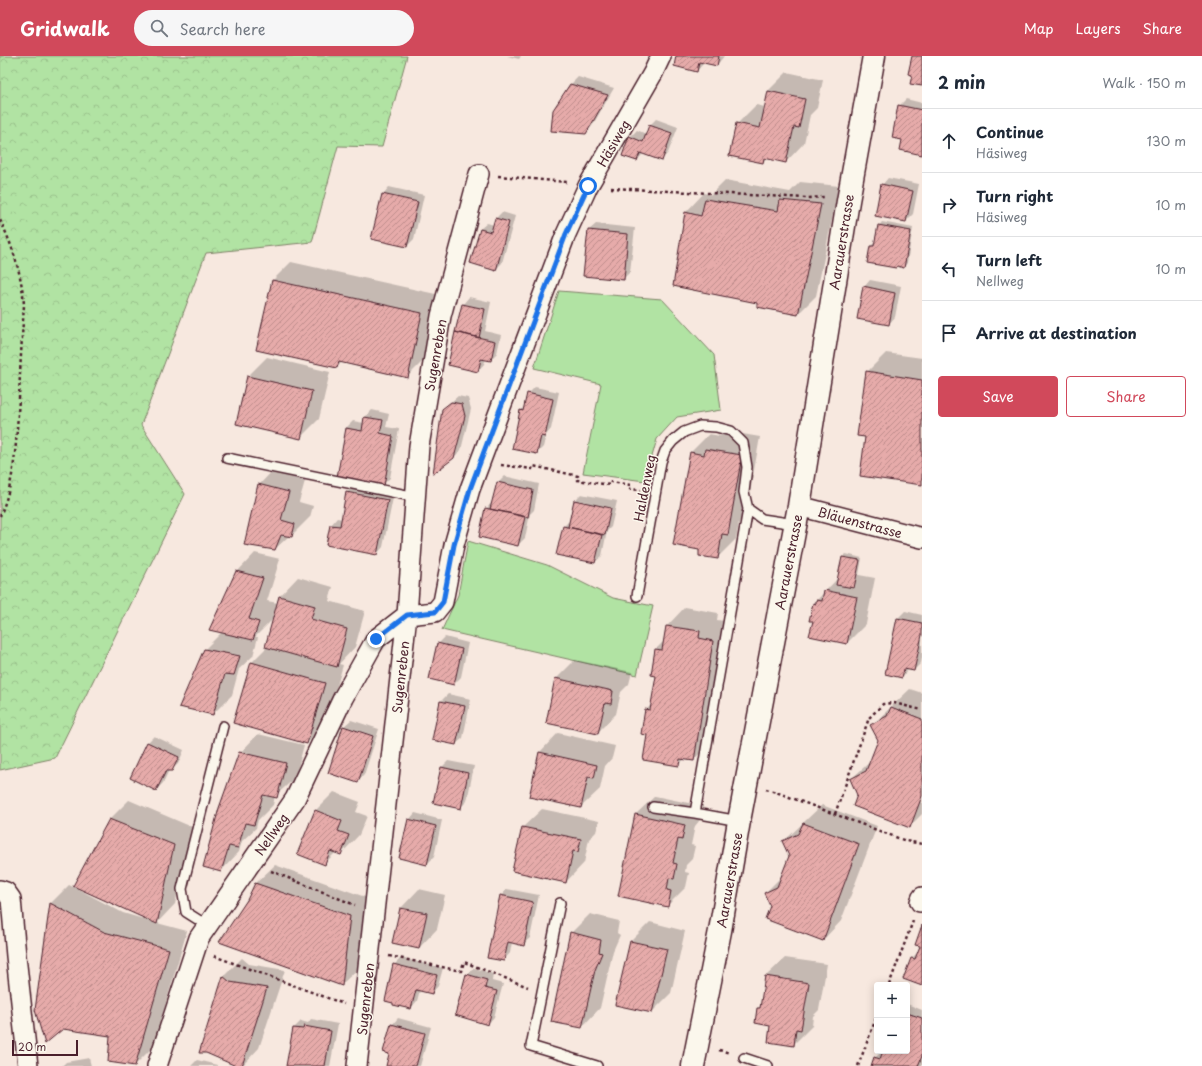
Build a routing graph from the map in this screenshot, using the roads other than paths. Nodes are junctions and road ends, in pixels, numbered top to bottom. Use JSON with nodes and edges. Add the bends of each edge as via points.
{"nodes":[{"id":1,"x":661,"y":56,"type":"edge"},
{"id":2,"x":874,"y":56,"type":"edge"},
{"id":3,"x":486,"y":175,"type":"road end"},
{"id":4,"x":227,"y":458,"type":"dead end"},
{"id":5,"x":416,"y":497,"type":"junction"},
{"id":6,"x":748,"y":509,"type":"junction"},
{"id":7,"x":797,"y":515,"type":"junction"},
{"id":8,"x":922,"y":538,"type":"edge"},
{"id":9,"x":637,"y":596,"type":"dead end"},
{"id":10,"x":407,"y":615,"type":"junction"},
{"id":11,"x":223,"y":726,"type":"dead end"},
{"id":12,"x":653,"y":807,"type":"dead end"},
{"id":13,"x":695,"y":813,"type":"junction"},
{"id":14,"x":739,"y":821,"type":"junction"},
{"id":15,"x":0,"y":890,"type":"edge"},
{"id":16,"x":560,"y":903,"type":"dead end"},
{"id":17,"x":208,"y":926,"type":"junction"},
{"id":18,"x":744,"y":1058,"type":"dead end"},
{"id":19,"x":28,"y":1066,"type":"edge"},
{"id":20,"x":157,"y":1066,"type":"edge"},
{"id":21,"x":358,"y":1066,"type":"edge"},
{"id":22,"x":597,"y":1066,"type":"edge"},
{"id":23,"x":693,"y":1066,"type":"edge"},
{"id":24,"x":768,"y":1066,"type":"edge"}],
"edges":[{"from":1,"to":10,"type":"street","name":"Häsiweg","via":[[588,186],[566,234],[470,489],[454,545],[443,602],[435,612]]},
{"from":2,"to":7,"type":"main road","name":"Aarauerstrasse"},
{"from":3,"to":5,"type":"street","name":"Sugenreben","via":[[441,316],[419,446]]},
{"from":4,"to":5,"type":"lane"},
{"from":5,"to":10,"type":"street","name":"Sugenreben"},
{"from":6,"to":7,"type":"lane","via":[[762,519]]},
{"from":6,"to":9,"type":"lane","name":"Haldenweg","via":[[744,492],[747,467],[743,443],[731,431],[716,427],[700,426],[684,432],[665,451],[661,462]]},
{"from":6,"to":13,"type":"lane"},
{"from":7,"to":8,"type":"street","name":"Bläuenstrasse"},
{"from":7,"to":14,"type":"main road","name":"Aarauerstrasse"},
{"from":10,"to":17,"type":"street","name":"Nellweg","via":[[376,639],[343,698],[295,799]]},
{"from":10,"to":21,"type":"street","name":"Sugenreben"},
{"from":11,"to":17,"type":"lane","via":[[182,889],[186,912]]},
{"from":12,"to":13,"type":"lane"},
{"from":13,"to":14,"type":"lane"},
{"from":14,"to":23,"type":"main road","name":"Aarauerstrasse"},
{"from":15,"to":19,"type":"street","via":[[6,892],[11,899]]},
{"from":16,"to":22,"type":"lane","via":[[531,1046]]},
{"from":17,"to":20,"type":"street","name":"Nellweg","via":[[199,938]]},
{"from":18,"to":24,"type":"lane"}]}
